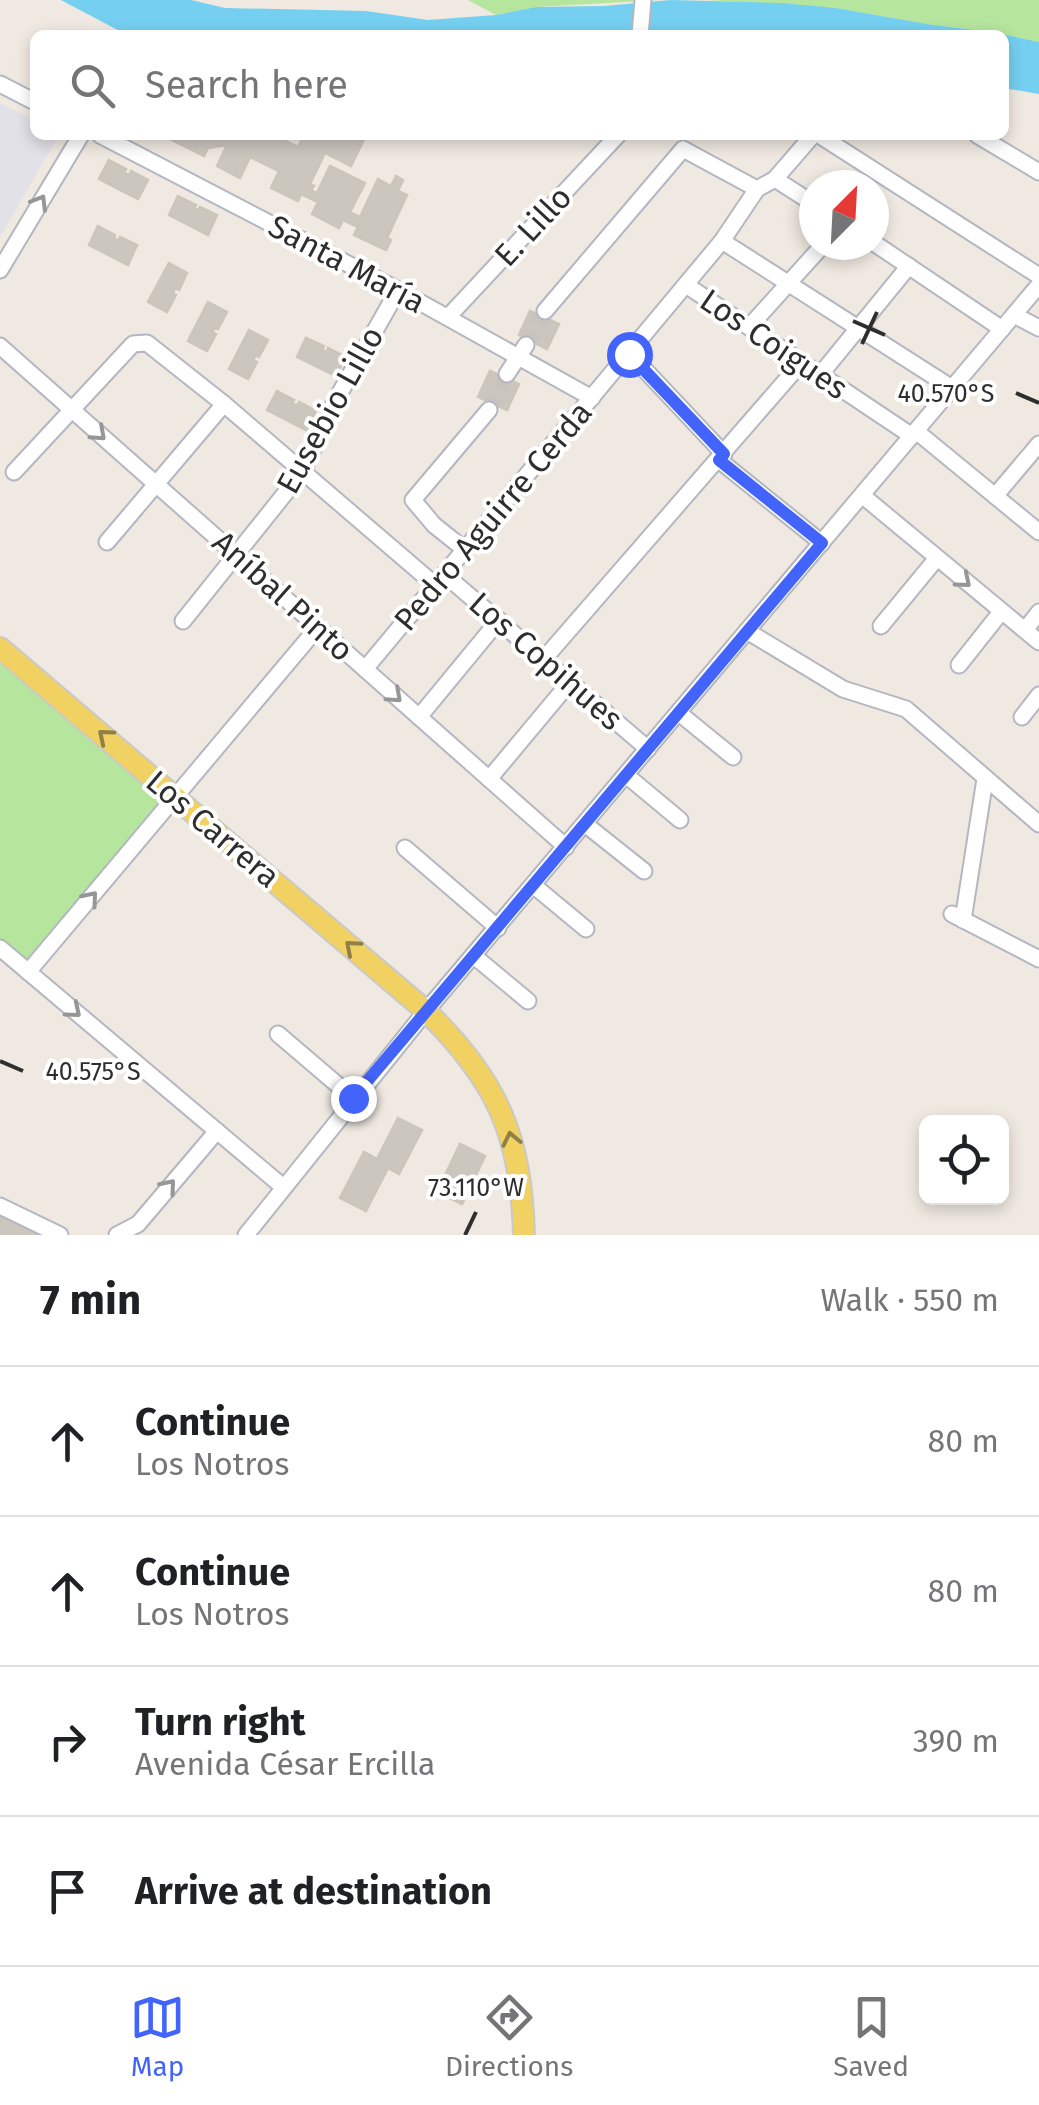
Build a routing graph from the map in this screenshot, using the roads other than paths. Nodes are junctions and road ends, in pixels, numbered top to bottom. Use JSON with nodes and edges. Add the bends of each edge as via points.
{"nodes":[{"id":1,"x":643,"y":0,"type":"edge"},
{"id":2,"x":640,"y":30,"type":"edge"},
{"id":3,"x":0,"y":84,"type":"edge"},
{"id":4,"x":30,"y":99,"type":"edge"},
{"id":5,"x":78,"y":140,"type":"edge"},
{"id":6,"x":110,"y":140,"type":"edge"},
{"id":7,"x":613,"y":140,"type":"edge"},
{"id":8,"x":811,"y":140,"type":"edge"},
{"id":9,"x":824,"y":140,"type":"edge"},
{"id":10,"x":986,"y":140,"type":"edge"},
{"id":11,"x":1039,"y":172,"type":"edge"},
{"id":12,"x":775,"y":179,"type":"junction"},
{"id":13,"x":757,"y":189,"type":"junction"},
{"id":14,"x":799,"y":194,"type":"edge"},
{"id":15,"x":722,"y":241,"type":"junction"},
{"id":16,"x":889,"y":253,"type":"edge"},
{"id":17,"x":809,"y":260,"type":"edge"},
{"id":18,"x":909,"y":266,"type":"junction"},
{"id":19,"x":0,"y":270,"type":"edge"},
{"id":20,"x":1039,"y":276,"type":"edge"},
{"id":21,"x":789,"y":283,"type":"junction"},
{"id":22,"x":686,"y":285,"type":"junction"},
{"id":23,"x":1039,"y":285,"type":"edge"},
{"id":24,"x":398,"y":290,"type":"junction"},
{"id":25,"x":545,"y":311,"type":"tunnel mouth"},
{"id":26,"x":1014,"y":315,"type":"junction"},
{"id":27,"x":448,"y":318,"type":"junction"},
{"id":28,"x":749,"y":327,"type":"junction"},
{"id":29,"x":859,"y":328,"type":"junction"},
{"id":30,"x":1039,"y":328,"type":"edge"},
{"id":31,"x":1002,"y":329,"type":"junction"},
{"id":32,"x":0,"y":346,"type":"edge"},
{"id":33,"x":522,"y":351,"type":"junction"},
{"id":34,"x":629,"y":354,"type":"junction"},
{"id":35,"x":801,"y":363,"type":"junction"},
{"id":36,"x":508,"y":374,"type":"tunnel mouth"},
{"id":37,"x":820,"y":375,"type":"junction"},
{"id":38,"x":952,"y":388,"type":"junction"},
{"id":39,"x":592,"y":398,"type":"junction"},
{"id":40,"x":224,"y":404,"type":"junction"},
{"id":41,"x":71,"y":409,"type":"junction"},
{"id":42,"x":489,"y":410,"type":"tunnel mouth"},
{"id":43,"x":914,"y":434,"type":"junction"},
{"id":44,"x":1039,"y":444,"type":"edge"},
{"id":45,"x":722,"y":457,"type":"junction"},
{"id":46,"x":303,"y":470,"type":"junction"},
{"id":47,"x":14,"y":472,"type":"dead end"},
{"id":48,"x":156,"y":484,"type":"junction"},
{"id":49,"x":862,"y":496,"type":"junction"},
{"id":50,"x":995,"y":496,"type":"junction"},
{"id":51,"x":1039,"y":532,"type":"edge"},
{"id":52,"x":107,"y":542,"type":"dead end"},
{"id":53,"x":822,"y":543,"type":"junction"},
{"id":54,"x":464,"y":549,"type":"junction"},
{"id":55,"x":238,"y":556,"type":"junction"},
{"id":56,"x":937,"y":558,"type":"junction"},
{"id":57,"x":440,"y":579,"type":"junction"},
{"id":58,"x":1002,"y":612,"type":"junction"},
{"id":59,"x":1039,"y":612,"type":"edge"},
{"id":60,"x":499,"y":620,"type":"junction"},
{"id":61,"x":183,"y":621,"type":"dead end"},
{"id":62,"x":881,"y":626,"type":"dead end"},
{"id":63,"x":318,"y":627,"type":"junction"},
{"id":64,"x":1025,"y":630,"type":"junction"},
{"id":65,"x":748,"y":631,"type":"junction"},
{"id":66,"x":1039,"y":642,"type":"edge"},
{"id":67,"x":0,"y":648,"type":"edge"},
{"id":68,"x":543,"y":660,"type":"junction"},
{"id":69,"x":959,"y":665,"type":"dead end"},
{"id":70,"x":365,"y":669,"type":"junction"},
{"id":71,"x":570,"y":682,"type":"junction"},
{"id":72,"x":1039,"y":695,"type":"edge"},
{"id":73,"x":678,"y":713,"type":"junction"},
{"id":74,"x":1022,"y":716,"type":"dead end"},
{"id":75,"x":420,"y":718,"type":"junction"},
{"id":76,"x":648,"y":749,"type":"junction"},
{"id":77,"x":733,"y":757,"type":"dead end"},
{"id":78,"x":626,"y":775,"type":"junction"},
{"id":79,"x":985,"y":778,"type":"junction"},
{"id":80,"x":489,"y":779,"type":"junction"},
{"id":81,"x":176,"y":796,"type":"junction"},
{"id":82,"x":680,"y":820,"type":"dead end"},
{"id":83,"x":585,"y":824,"type":"junction"},
{"id":84,"x":1039,"y":824,"type":"edge"},
{"id":85,"x":566,"y":847,"type":"junction"},
{"id":86,"x":404,"y":848,"type":"dead end"},
{"id":87,"x":644,"y":871,"type":"dead end"},
{"id":88,"x":533,"y":886,"type":"junction"},
{"id":89,"x":498,"y":928,"type":"junction"},
{"id":90,"x":586,"y":928,"type":"dead end"},
{"id":91,"x":0,"y":948,"type":"edge"},
{"id":92,"x":474,"y":956,"type":"junction"},
{"id":93,"x":1039,"y":959,"type":"edge"},
{"id":94,"x":28,"y":972,"type":"junction"},
{"id":95,"x":528,"y":1001,"type":"dead end"},
{"id":96,"x":426,"y":1011,"type":"junction"},
{"id":97,"x":278,"y":1034,"type":"dead end"},
{"id":98,"x":353,"y":1098,"type":"junction"},
{"id":99,"x":216,"y":1131,"type":"junction"},
{"id":100,"x":282,"y":1186,"type":"junction"},
{"id":101,"x":0,"y":1206,"type":"edge"},
{"id":102,"x":60,"y":1235,"type":"edge"},
{"id":103,"x":117,"y":1235,"type":"edge"},
{"id":104,"x":244,"y":1235,"type":"edge"},
{"id":105,"x":524,"y":1235,"type":"edge"}],
"edges":[{"from":1,"to":2,"type":"street"},
{"from":3,"to":4,"type":"street"},
{"from":19,"to":5,"type":"street","one_way":true},
{"from":6,"to":24,"type":"street","name":"Santa María"},
{"from":7,"to":27,"type":"street","name":"E. Lillo"},
{"from":8,"to":12,"type":"street","name":"Pedro Aguirre Cerda"},
{"from":9,"to":20,"type":"street"},
{"from":10,"to":11,"type":"street"},
{"from":12,"to":13,"type":"street","name":"Pedro Aguirre Cerda"},
{"from":12,"to":14,"type":"street"},
{"from":13,"to":15,"type":"street","name":"Pedro Aguirre Cerda"},
{"from":13,"to":25,"type":"street","via":[[683,149]]},
{"from":15,"to":21,"type":"street"},
{"from":15,"to":22,"type":"street","name":"Pedro Aguirre Cerda"},
{"from":16,"to":18,"type":"street"},
{"from":17,"to":21,"type":"street"},
{"from":18,"to":29,"type":"street"},
{"from":18,"to":31,"type":"street"},
{"from":21,"to":28,"type":"street"},
{"from":21,"to":29,"type":"street"},
{"from":22,"to":28,"type":"street","name":"Los Coigues"},
{"from":22,"to":34,"type":"street","name":"Pedro Aguirre Cerda"},
{"from":23,"to":26,"type":"street"},
{"from":24,"to":27,"type":"street","name":"Santa María"},
{"from":24,"to":46,"type":"street","name":"Eusebio Lillo"},
{"from":26,"to":30,"type":"street"},
{"from":26,"to":31,"type":"street"},
{"from":27,"to":33,"type":"street","name":"Santa María"},
{"from":28,"to":35,"type":"street","name":"Los Coigues"},
{"from":29,"to":37,"type":"street"},
{"from":29,"to":38,"type":"street"},
{"from":31,"to":38,"type":"street"},
{"from":32,"to":41,"type":"street","name":"Aníbal Pinto"},
{"from":33,"to":36,"type":"street"},
{"from":33,"to":39,"type":"street","name":"Santa María"},
{"from":34,"to":39,"type":"street","name":"Pedro Aguirre Cerda"},
{"from":34,"to":45,"type":"street"},
{"from":35,"to":37,"type":"street","name":"Los Coigues"},
{"from":35,"to":45,"type":"street"},
{"from":37,"to":43,"type":"street","name":"Los Coigues"},
{"from":38,"to":43,"type":"street"},
{"from":39,"to":54,"type":"street","name":"Pedro Aguirre Cerda"},
{"from":40,"to":41,"type":"street","name":"Los Copihues","via":[[147,343],[134,344]]},
{"from":40,"to":46,"type":"street","name":"Los Copihues"},
{"from":40,"to":48,"type":"street"},
{"from":41,"to":47,"type":"street"},
{"from":41,"to":48,"type":"street","name":"Aníbal Pinto","one_way":true},
{"from":42,"to":54,"type":"street","via":[[413,500]]},
{"from":43,"to":49,"type":"street"},
{"from":43,"to":50,"type":"street","name":"Los Coigues"},
{"from":44,"to":50,"type":"street"},
{"from":45,"to":53,"type":"street"},
{"from":45,"to":68,"type":"street"},
{"from":46,"to":55,"type":"street","name":"Eusebio Lillo"},
{"from":46,"to":57,"type":"street","name":"Los Copihues"},
{"from":48,"to":52,"type":"street"},
{"from":48,"to":55,"type":"street","name":"Aníbal Pinto"},
{"from":49,"to":53,"type":"street"},
{"from":49,"to":56,"type":"street"},
{"from":50,"to":51,"type":"street","name":"Los Coigues"},
{"from":53,"to":65,"type":"street"},
{"from":54,"to":57,"type":"street","name":"Pedro Aguirre Cerda"},
{"from":55,"to":61,"type":"street","name":"Eusebio Lillo"},
{"from":55,"to":63,"type":"street","name":"Aníbal Pinto"},
{"from":56,"to":58,"type":"street","one_way":true},
{"from":56,"to":62,"type":"street"},
{"from":57,"to":60,"type":"street","name":"Los Copihues"},
{"from":57,"to":70,"type":"street","name":"Pedro Aguirre Cerda"},
{"from":58,"to":64,"type":"street"},
{"from":58,"to":69,"type":"street"},
{"from":59,"to":64,"type":"street"},
{"from":60,"to":68,"type":"street","name":"Los Copihues"},
{"from":60,"to":75,"type":"street"},
{"from":63,"to":70,"type":"street","name":"Aníbal Pinto"},
{"from":63,"to":81,"type":"street"},
{"from":64,"to":66,"type":"street"},
{"from":65,"to":73,"type":"street"},
{"from":65,"to":79,"type":"street","via":[[843,689],[906,709]]},
{"from":81,"to":67,"type":"main road","name":"Los Carrera","one_way":true},
{"from":68,"to":71,"type":"street","name":"Los Copihues"},
{"from":70,"to":75,"type":"street","name":"Aníbal Pinto","one_way":true},
{"from":71,"to":76,"type":"street","name":"Los Copihues"},
{"from":71,"to":80,"type":"street"},
{"from":72,"to":74,"type":"street"},
{"from":73,"to":76,"type":"street"},
{"from":73,"to":77,"type":"street"},
{"from":75,"to":80,"type":"street","name":"Aníbal Pinto"},
{"from":76,"to":78,"type":"street"},
{"from":78,"to":82,"type":"street"},
{"from":78,"to":83,"type":"street"},
{"from":79,"to":84,"type":"street"},
{"from":79,"to":93,"type":"street","via":[[958,917]]},
{"from":80,"to":85,"type":"street","name":"Aníbal Pinto"},
{"from":94,"to":81,"type":"street","one_way":true},
{"from":96,"to":81,"type":"main road","name":"Los Carrera","one_way":true},
{"from":83,"to":85,"type":"street"},
{"from":83,"to":87,"type":"street"},
{"from":85,"to":88,"type":"street"},
{"from":86,"to":89,"type":"street"},
{"from":88,"to":89,"type":"street"},
{"from":88,"to":90,"type":"street"},
{"from":89,"to":92,"type":"street"},
{"from":91,"to":94,"type":"street"},
{"from":92,"to":95,"type":"street"},
{"from":92,"to":96,"type":"street"},
{"from":94,"to":99,"type":"street","one_way":true},
{"from":96,"to":98,"type":"street"},
{"from":105,"to":96,"type":"main road","name":"Los Carrera","one_way":true,"via":[[504,1113],[463,1048]]},
{"from":97,"to":98,"type":"street"},
{"from":98,"to":100,"type":"street"},
{"from":99,"to":100,"type":"street"},
{"from":103,"to":99,"type":"street","one_way":true,"via":[[138,1224]]},
{"from":100,"to":104,"type":"street"},
{"from":101,"to":102,"type":"street"}]}
